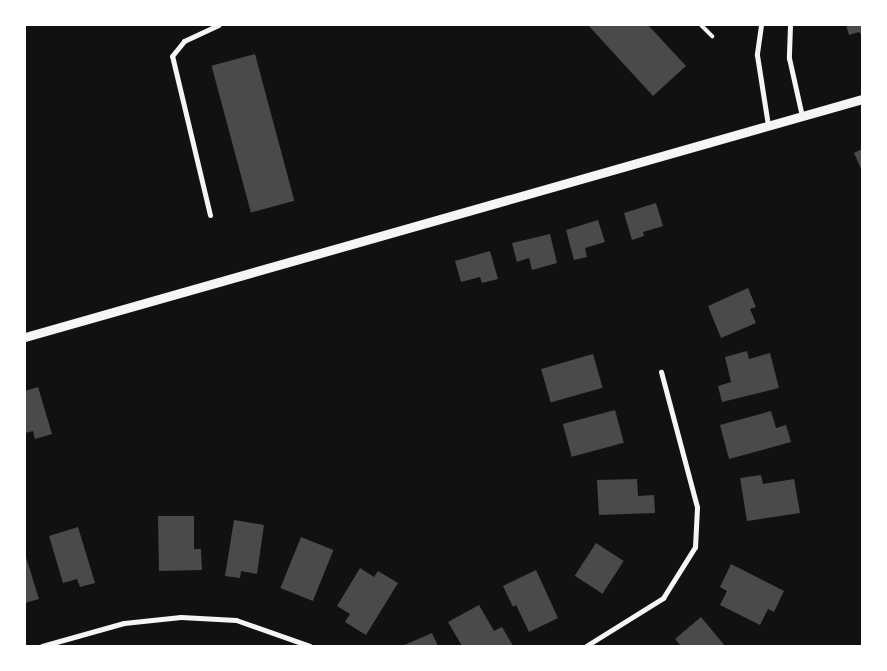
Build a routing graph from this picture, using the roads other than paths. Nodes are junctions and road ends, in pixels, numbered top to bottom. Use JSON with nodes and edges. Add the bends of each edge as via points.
{"nodes":[{"id":1,"x":218,"y":25,"type":"edge"},
{"id":2,"x":701,"y":25,"type":"edge"},
{"id":3,"x":761,"y":25,"type":"edge"},
{"id":4,"x":790,"y":25,"type":"edge"},
{"id":5,"x":712,"y":36,"type":"dead end"},
{"id":6,"x":862,"y":99,"type":"edge"},
{"id":7,"x":802,"y":116,"type":"junction"},
{"id":8,"x":768,"y":125,"type":"junction"},
{"id":9,"x":210,"y":215,"type":"dead end"},
{"id":10,"x":25,"y":337,"type":"edge"},
{"id":11,"x":661,"y":372,"type":"dead end"},
{"id":12,"x":42,"y":646,"type":"edge"},
{"id":13,"x":310,"y":646,"type":"edge"},
{"id":14,"x":586,"y":646,"type":"edge"}],
"edges":[{"from":1,"to":9,"type":"street","via":[[184,41],[172,56]]},
{"from":2,"to":5,"type":"lane"},
{"from":3,"to":8,"type":"street","via":[[757,54]]},
{"from":4,"to":7,"type":"street","via":[[790,58]]},
{"from":6,"to":7,"type":"street"},
{"from":7,"to":8,"type":"street"},
{"from":8,"to":10,"type":"street"},
{"from":11,"to":14,"type":"street","via":[[697,508],[695,547],[664,598]]},
{"from":12,"to":13,"type":"street","via":[[124,623],[181,616],[236,620]]}]}
